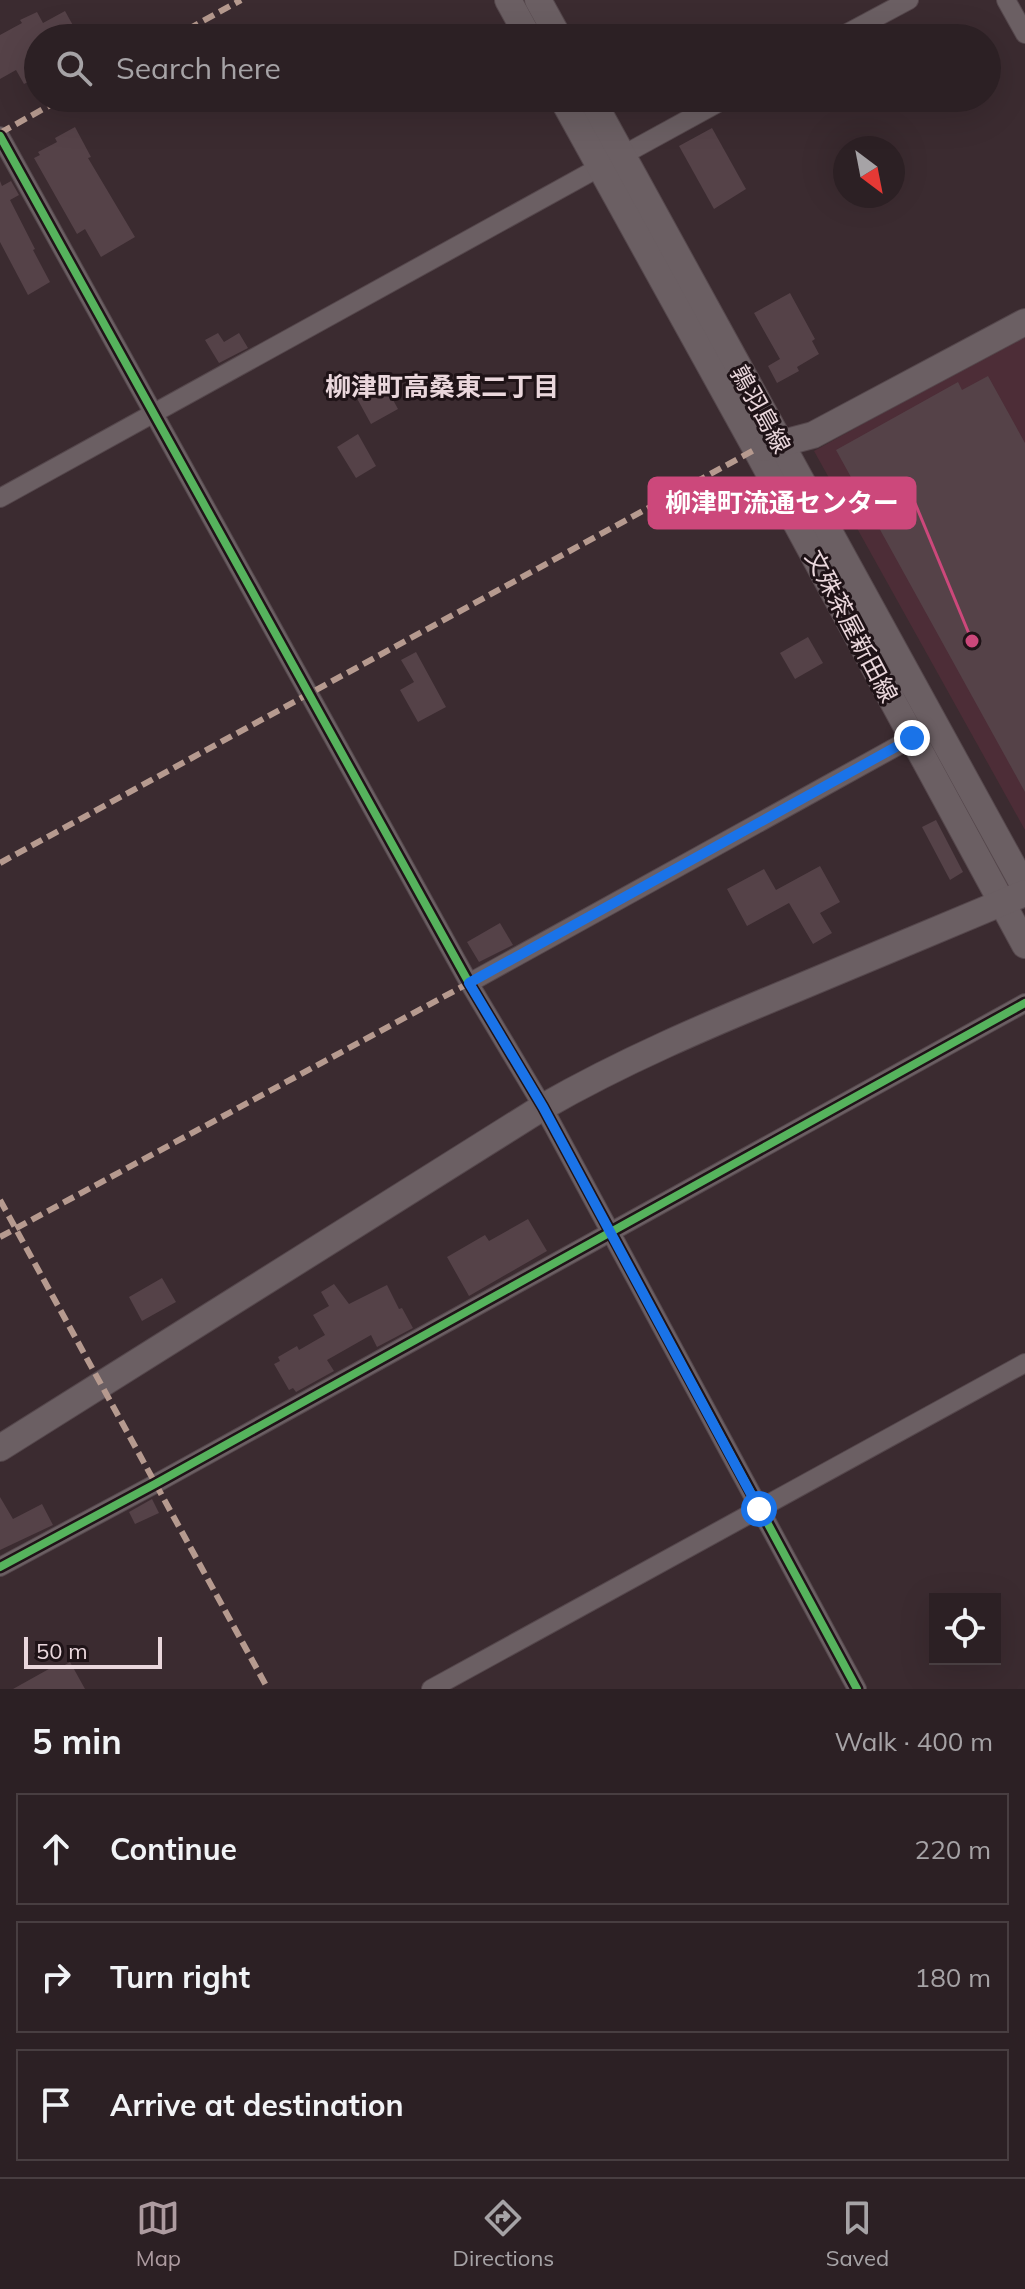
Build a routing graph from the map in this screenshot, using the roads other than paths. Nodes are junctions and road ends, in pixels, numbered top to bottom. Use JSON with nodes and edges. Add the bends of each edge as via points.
{"nodes":[{"id":1,"x":508,"y":0,"type":"edge"},
{"id":2,"x":538,"y":0,"type":"edge"},
{"id":3,"x":909,"y":0,"type":"edge"},
{"id":4,"x":1006,"y":0,"type":"edge"},
{"id":5,"x":521,"y":24,"type":"edge"},
{"id":6,"x":551,"y":24,"type":"edge"},
{"id":7,"x":864,"y":24,"type":"edge"},
{"id":8,"x":1025,"y":34,"type":"edge"},
{"id":9,"x":573,"y":112,"type":"edge"},
{"id":10,"x":596,"y":112,"type":"edge"},
{"id":11,"x":701,"y":112,"type":"edge"},
{"id":12,"x":0,"y":136,"type":"edge"},
{"id":13,"x":612,"y":161,"type":"junction"},
{"id":14,"x":1025,"y":322,"type":"edge"},
{"id":15,"x":155,"y":413,"type":"junction"},
{"id":16,"x":768,"y":447,"type":"junction"},
{"id":17,"x":0,"y":498,"type":"edge"},
{"id":18,"x":912,"y":738,"type":"junction"},
{"id":19,"x":1017,"y":895,"type":"edge"},
{"id":20,"x":1025,"y":945,"type":"edge"},
{"id":21,"x":469,"y":983,"type":"junction"},
{"id":22,"x":1025,"y":1003,"type":"edge"},
{"id":23,"x":543,"y":1107,"type":"junction"},
{"id":24,"x":610,"y":1231,"type":"junction"},
{"id":25,"x":1025,"y":1363,"type":"edge"},
{"id":26,"x":0,"y":1448,"type":"edge"},
{"id":27,"x":759,"y":1509,"type":"junction"},
{"id":28,"x":0,"y":1567,"type":"edge"},
{"id":29,"x":431,"y":1689,"type":"edge"},
{"id":30,"x":857,"y":1689,"type":"edge"}],
"edges":[{"from":1,"to":5,"type":"main road"},
{"from":2,"to":6,"type":"main road"},
{"from":3,"to":7,"type":"street"},
{"from":4,"to":8,"type":"street"},
{"from":9,"to":13,"type":"main road","name":"文殊茶屋新田線"},
{"from":10,"to":13,"type":"main road"},
{"from":11,"to":13,"type":"street"},
{"from":12,"to":15,"type":"street"},
{"from":13,"to":15,"type":"street"},
{"from":13,"to":16,"type":"main road","name":"文殊茶屋新田線"},
{"from":14,"to":16,"type":"main road","via":[[813,435]]},
{"from":15,"to":17,"type":"street"},
{"from":15,"to":21,"type":"street"},
{"from":16,"to":18,"type":"main road","name":"文殊茶屋新田線"},
{"from":16,"to":19,"type":"main road","name":"鶉羽島線"},
{"from":18,"to":19,"type":"main road","name":"文殊茶屋新田線"},
{"from":18,"to":21,"type":"street"},
{"from":19,"to":20,"type":"main road","name":"文殊茶屋新田線"},
{"from":19,"to":23,"type":"main road","via":[[653,1049]]},
{"from":21,"to":23,"type":"street"},
{"from":22,"to":24,"type":"street"},
{"from":23,"to":24,"type":"street"},
{"from":23,"to":26,"type":"main road"},
{"from":24,"to":27,"type":"street"},
{"from":24,"to":28,"type":"street"},
{"from":25,"to":27,"type":"street"},
{"from":27,"to":29,"type":"street"},
{"from":27,"to":30,"type":"street"}]}
